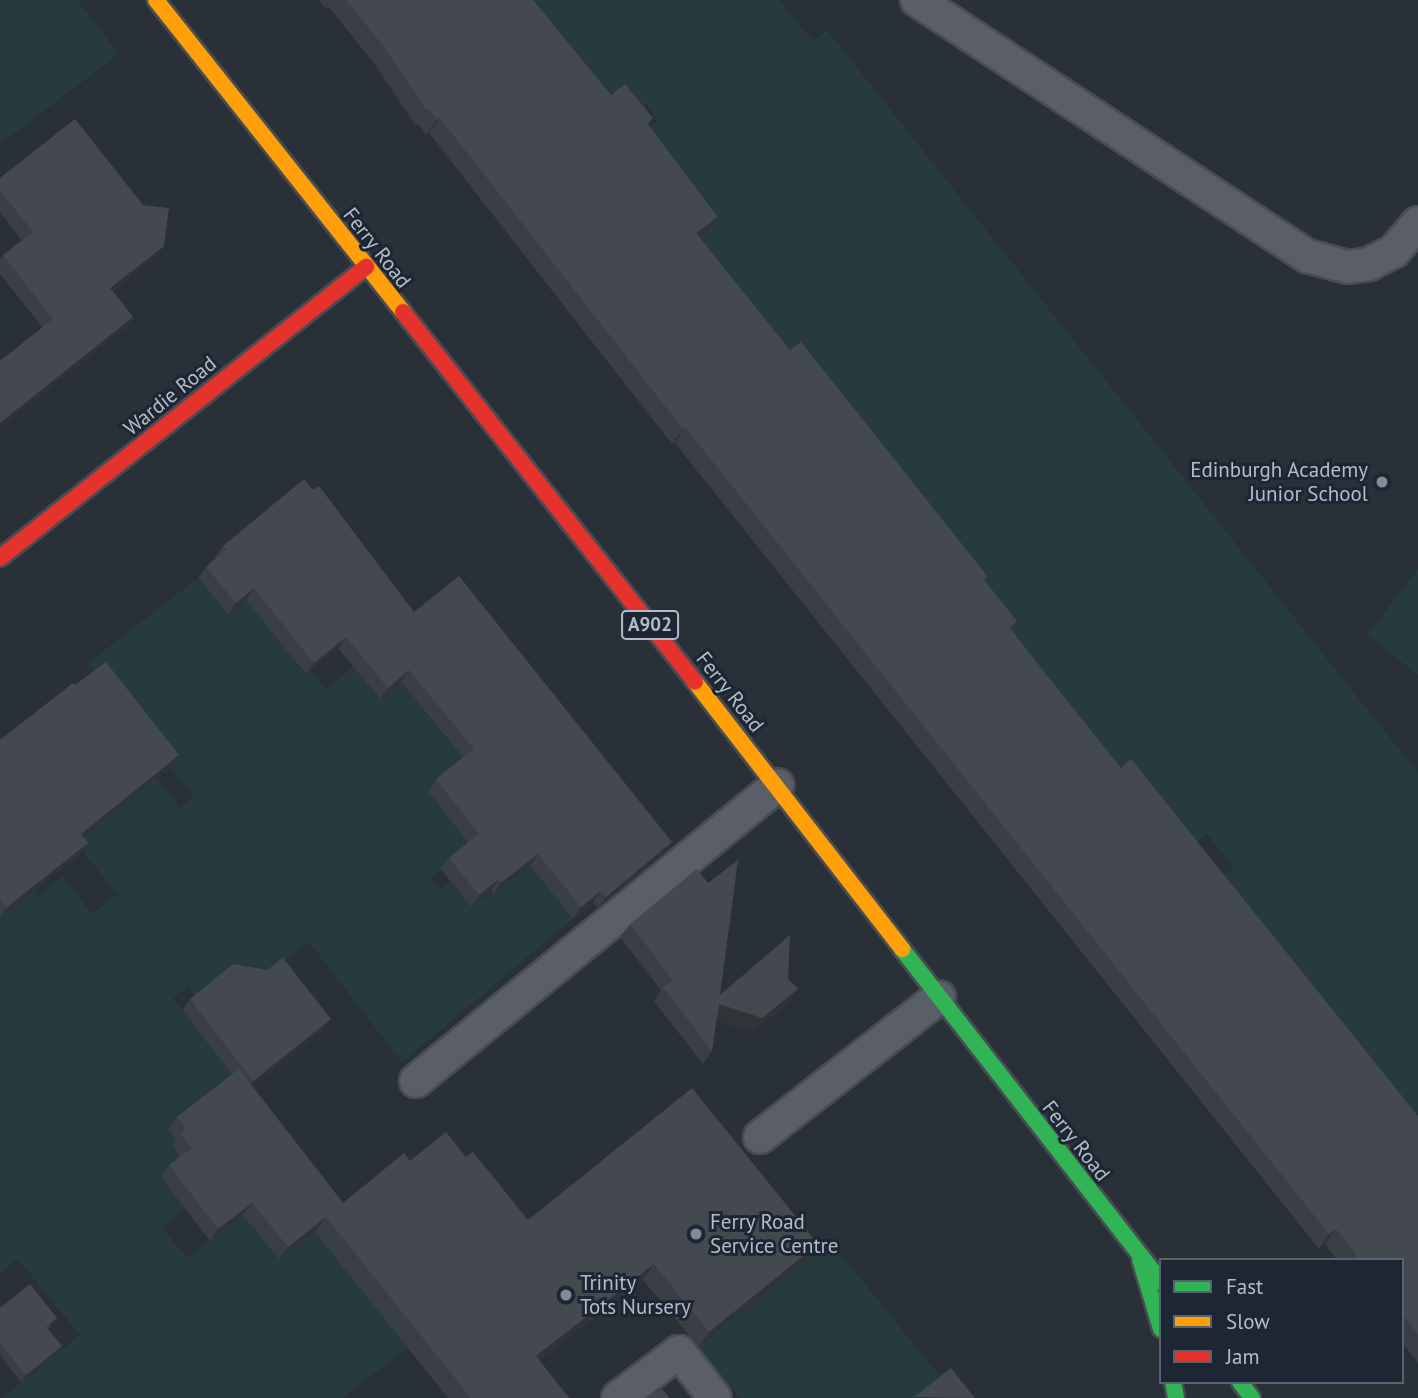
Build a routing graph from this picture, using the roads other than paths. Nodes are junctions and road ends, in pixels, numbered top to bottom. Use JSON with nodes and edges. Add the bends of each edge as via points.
{"nodes":[{"id":1,"x":156,"y":0,"type":"edge"},
{"id":2,"x":917,"y":0,"type":"edge"},
{"id":3,"x":1418,"y":223,"type":"edge"},
{"id":4,"x":366,"y":267,"type":"junction"},
{"id":5,"x":0,"y":558,"type":"edge"},
{"id":6,"x":777,"y":785,"type":"junction"},
{"id":7,"x":939,"y":997,"type":"junction"},
{"id":8,"x":416,"y":1081,"type":"dead end"},
{"id":9,"x":760,"y":1137,"type":"dead end"},
{"id":10,"x":1139,"y":1254,"type":"junction"},
{"id":11,"x":1159,"y":1279,"type":"edge"},
{"id":12,"x":1159,"y":1322,"type":"edge"},
{"id":13,"x":618,"y":1398,"type":"edge"},
{"id":14,"x":715,"y":1398,"type":"edge"}],
"edges":[{"from":1,"to":4,"type":"main road","name":"Ferry Road","number":"A902"},
{"from":2,"to":3,"type":"lane","via":[[1317,260],[1348,267],[1369,264],[1394,251]]},
{"from":4,"to":5,"type":"main road","name":"Wardie Road"},
{"from":4,"to":6,"type":"main road","name":"Ferry Road","number":"A902"},
{"from":6,"to":7,"type":"main road","name":"Ferry Road","number":"A902"},
{"from":6,"to":8,"type":"lane"},
{"from":7,"to":9,"type":"lane"},
{"from":7,"to":10,"type":"main road","name":"Ferry Road","number":"A902"},
{"from":10,"to":11,"type":"main road","name":"Ferry Road","number":"A902"},
{"from":10,"to":12,"type":"main road"},
{"from":13,"to":14,"type":"lane","via":[[679,1352]]}]}
